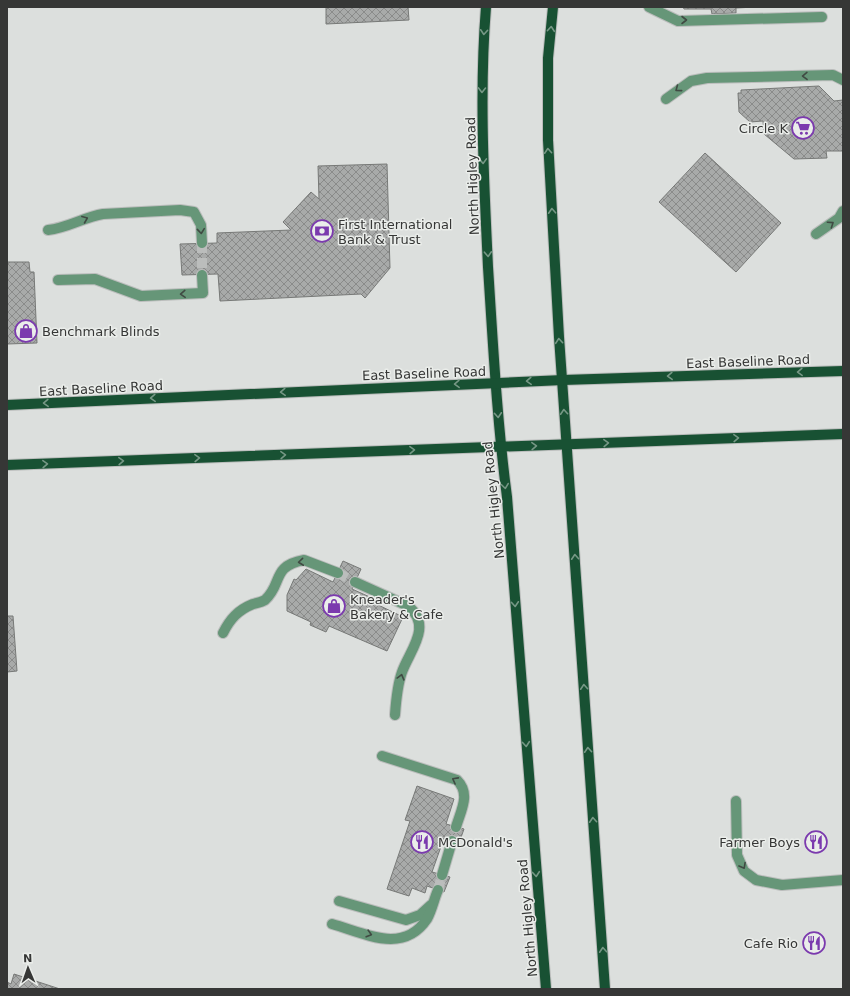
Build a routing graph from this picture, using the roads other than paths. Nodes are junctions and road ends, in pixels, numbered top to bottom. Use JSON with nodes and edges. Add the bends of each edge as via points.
{"nodes":[{"id":1,"x":486,"y":7,"type":"edge"},
{"id":2,"x":553,"y":7,"type":"edge"},
{"id":3,"x":649,"y":7,"type":"edge"},
{"id":4,"x":822,"y":17,"type":"dead end"},
{"id":5,"x":843,"y":80,"type":"edge"},
{"id":6,"x":666,"y":99,"type":"dead end"},
{"id":7,"x":843,"y":211,"type":"edge"},
{"id":8,"x":48,"y":230,"type":"dead end"},
{"id":9,"x":816,"y":234,"type":"dead end"},
{"id":10,"x":202,"y":243,"type":"tunnel mouth"},
{"id":11,"x":202,"y":274,"type":"tunnel mouth"},
{"id":12,"x":58,"y":280,"type":"dead end"},
{"id":13,"x":843,"y":371,"type":"edge"},
{"id":14,"x":562,"y":380,"type":"junction"},
{"id":15,"x":496,"y":383,"type":"junction"},
{"id":16,"x":7,"y":405,"type":"edge"},
{"id":17,"x":843,"y":434,"type":"edge"},
{"id":18,"x":567,"y":444,"type":"junction"},
{"id":19,"x":500,"y":447,"type":"junction"},
{"id":20,"x":7,"y":465,"type":"edge"},
{"id":21,"x":338,"y":573,"type":"tunnel mouth"},
{"id":22,"x":355,"y":582,"type":"tunnel mouth"},
{"id":23,"x":223,"y":634,"type":"dead end"},
{"id":24,"x":394,"y":715,"type":"dead end"},
{"id":25,"x":382,"y":756,"type":"dead end"},
{"id":26,"x":736,"y":800,"type":"dead end"},
{"id":27,"x":456,"y":827,"type":"dead end"},
{"id":28,"x":452,"y":841,"type":"dead end"},
{"id":29,"x":442,"y":875,"type":"tunnel mouth"},
{"id":30,"x":843,"y":880,"type":"edge"},
{"id":31,"x":438,"y":890,"type":"tunnel mouth"},
{"id":32,"x":339,"y":901,"type":"dead end"},
{"id":33,"x":432,"y":904,"type":"junction"},
{"id":34,"x":332,"y":924,"type":"dead end"},
{"id":35,"x":546,"y":989,"type":"edge"},
{"id":36,"x":605,"y":989,"type":"edge"}],
"edges":[{"from":1,"to":15,"type":"main road","name":"North Higley Road","one_way":true,"via":[[482,122]]},
{"from":14,"to":2,"type":"main road","one_way":true,"via":[[548,140],[548,58]]},
{"from":3,"to":4,"type":"lane","one_way":true,"via":[[678,21]]},
{"from":5,"to":6,"type":"lane","one_way":true,"via":[[833,75],[707,78],[691,81]]},
{"from":9,"to":7,"type":"lane","one_way":true,"via":[[839,218]]},
{"from":8,"to":10,"type":"lane","one_way":true,"via":[[62,229],[103,214],[180,210],[194,212],[201,225]]},
{"from":11,"to":12,"type":"lane","one_way":true,"via":[[203,293],[141,296],[96,279]]},
{"from":13,"to":14,"type":"main road","name":"East Baseline Road","one_way":true},
{"from":14,"to":15,"type":"main road","name":"East Baseline Road","one_way":true},
{"from":18,"to":14,"type":"main road","one_way":true},
{"from":15,"to":16,"type":"main road","name":"East Baseline Road","one_way":true},
{"from":15,"to":19,"type":"main road","name":"North Higley Road","one_way":true},
{"from":18,"to":17,"type":"main road","one_way":true},
{"from":19,"to":18,"type":"main road","one_way":true},
{"from":36,"to":18,"type":"main road","one_way":true},
{"from":20,"to":19,"type":"main road","one_way":true},
{"from":19,"to":35,"type":"main road","name":"North Higley Road","one_way":true,"via":[[507,497]]},
{"from":21,"to":23,"type":"lane","one_way":true,"via":[[304,560],[285,567],[264,601],[236,614],[229,621]]},
{"from":24,"to":22,"type":"lane","one_way":true,"via":[[401,674],[419,636],[419,621],[408,606]]},
{"from":27,"to":25,"type":"lane","one_way":true,"via":[[466,795],[464,786],[458,780]]},
{"from":26,"to":30,"type":"lane","one_way":true,"via":[[737,855],[744,871],[756,880],[782,885]]},
{"from":28,"to":29,"type":"lane"},
{"from":31,"to":33,"type":"lane"},
{"from":32,"to":33,"type":"lane","via":[[406,920],[420,915]]},
{"from":34,"to":33,"type":"lane","one_way":true,"via":[[387,940],[397,940],[410,936],[420,927],[427,918]]}]}
